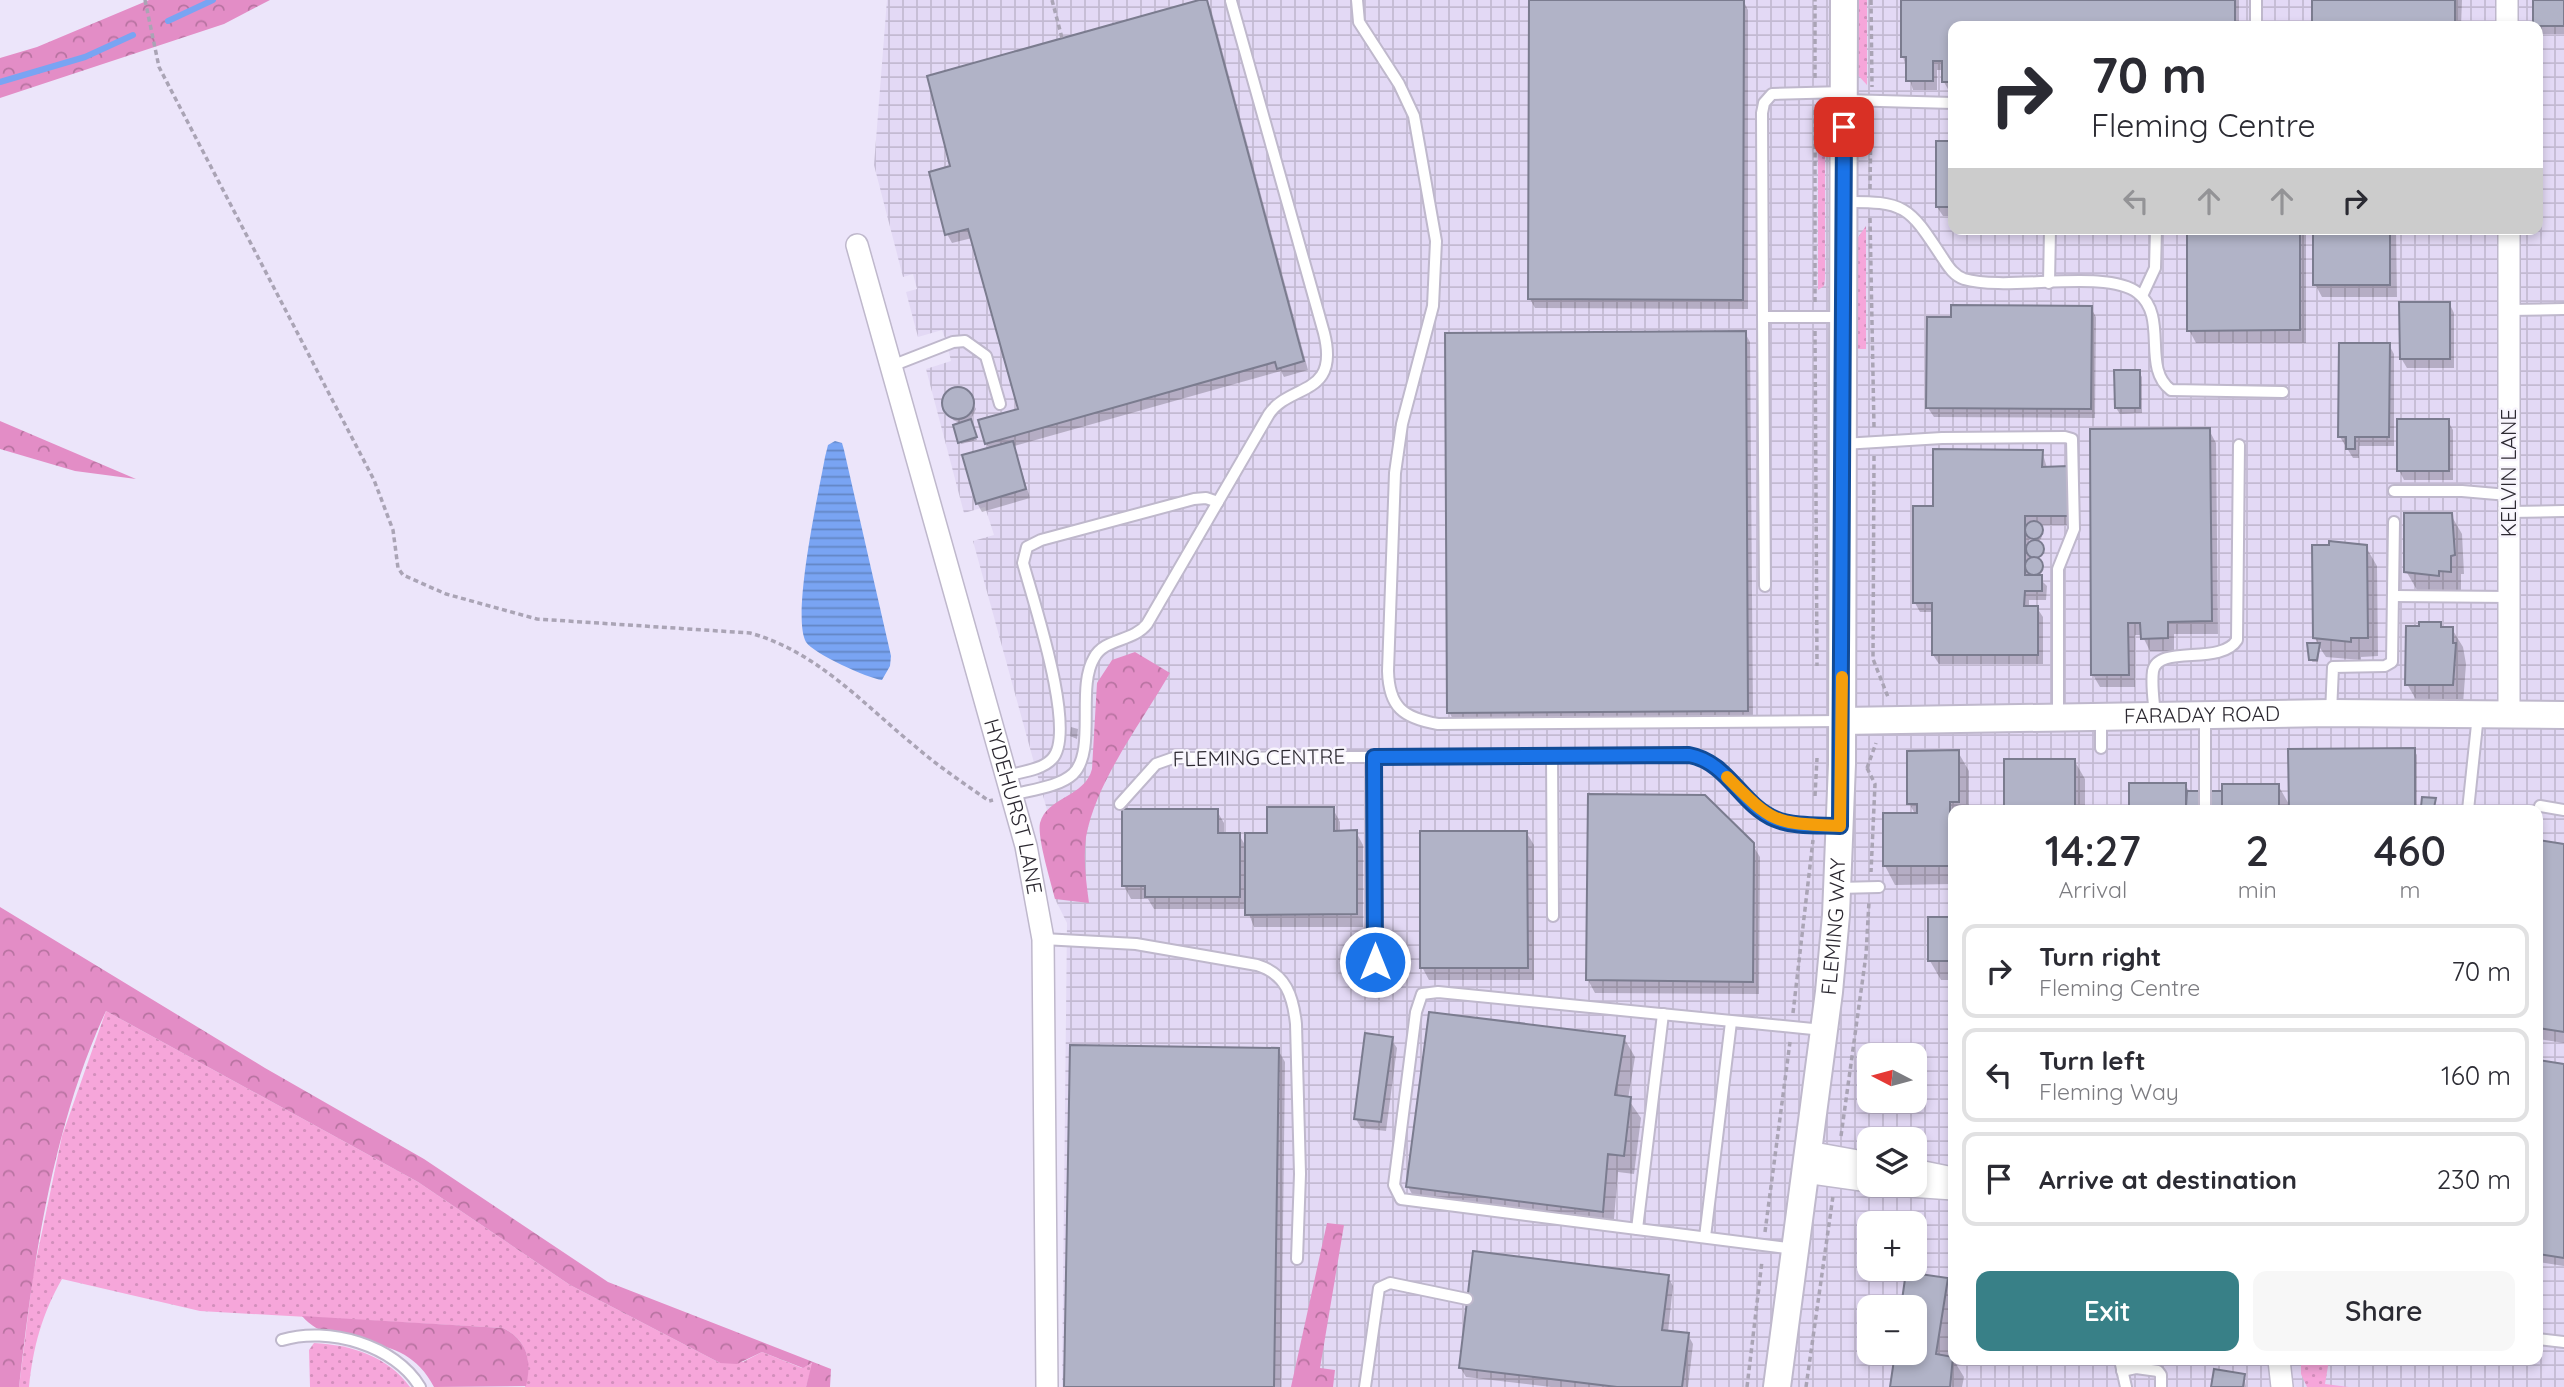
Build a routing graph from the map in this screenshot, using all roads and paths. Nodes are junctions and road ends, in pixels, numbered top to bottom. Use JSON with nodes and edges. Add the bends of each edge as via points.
{"nodes":[{"id":1,"x":145,"y":0,"type":"edge"},
{"id":2,"x":1052,"y":0,"type":"edge"},
{"id":3,"x":1357,"y":0,"type":"edge"},
{"id":4,"x":1815,"y":0,"type":"edge"},
{"id":5,"x":1844,"y":0,"type":"edge"},
{"id":6,"x":1871,"y":0,"type":"edge"},
{"id":7,"x":2256,"y":0,"type":"edge"},
{"id":8,"x":2507,"y":0,"type":"edge"},
{"id":9,"x":1230,"y":1,"type":"edge"},
{"id":10,"x":2256,"y":21,"type":"edge"},
{"id":11,"x":2507,"y":21,"type":"edge"},
{"id":12,"x":1062,"y":38,"type":"dead end"},
{"id":13,"x":1815,"y":93,"type":"junction"},
{"id":14,"x":1844,"y":96,"type":"junction"},
{"id":15,"x":1872,"y":100,"type":"junction"},
{"id":16,"x":1948,"y":103,"type":"edge"},
{"id":17,"x":1843,"y":202,"type":"junction"},
{"id":18,"x":1870,"y":202,"type":"junction"},
{"id":19,"x":2050,"y":235,"type":"edge"},
{"id":20,"x":2156,"y":235,"type":"edge"},
{"id":21,"x":2509,"y":235,"type":"edge"},
{"id":22,"x":857,"y":245,"type":"dead end"},
{"id":23,"x":2049,"y":283,"type":"junction"},
{"id":24,"x":2142,"y":296,"type":"junction"},
{"id":25,"x":2564,"y":309,"type":"edge"},
{"id":26,"x":2510,"y":310,"type":"junction"},
{"id":27,"x":1763,"y":317,"type":"junction"},
{"id":28,"x":1815,"y":317,"type":"junction"},
{"id":29,"x":1843,"y":317,"type":"junction"},
{"id":30,"x":889,"y":367,"type":"junction"},
{"id":31,"x":2283,"y":392,"type":"dead end"},
{"id":32,"x":1000,"y":404,"type":"dead end"},
{"id":33,"x":1874,"y":443,"type":"junction"},
{"id":34,"x":1843,"y":444,"type":"junction"},
{"id":35,"x":2239,"y":445,"type":"dead end"},
{"id":36,"x":2394,"y":491,"type":"dead end"},
{"id":37,"x":1218,"y":502,"type":"junction"},
{"id":38,"x":2509,"y":503,"type":"junction"},
{"id":39,"x":2564,"y":511,"type":"edge"},
{"id":40,"x":2394,"y":522,"type":"dead end"},
{"id":41,"x":1765,"y":586,"type":"dead end"},
{"id":42,"x":2394,"y":596,"type":"junction"},
{"id":43,"x":2509,"y":597,"type":"junction"},
{"id":44,"x":1873,"y":659,"type":"dead end"},
{"id":45,"x":1817,"y":668,"type":"dead end"},
{"id":46,"x":2331,"y":713,"type":"junction"},
{"id":47,"x":2206,"y":715,"type":"junction"},
{"id":48,"x":2479,"y":715,"type":"junction"},
{"id":49,"x":2564,"y":715,"type":"edge"},
{"id":50,"x":2155,"y":716,"type":"junction"},
{"id":51,"x":2509,"y":716,"type":"junction"},
{"id":52,"x":2057,"y":717,"type":"junction"},
{"id":53,"x":2101,"y":717,"type":"junction"},
{"id":54,"x":1842,"y":721,"type":"junction"},
{"id":55,"x":2101,"y":748,"type":"dead end"},
{"id":56,"x":1552,"y":755,"type":"junction"},
{"id":57,"x":1817,"y":756,"type":"dead end"},
{"id":58,"x":1374,"y":757,"type":"junction"},
{"id":59,"x":1816,"y":768,"type":"dead end"},
{"id":60,"x":1867,"y":768,"type":"dead end"},
{"id":61,"x":1009,"y":785,"type":"junction"},
{"id":62,"x":1121,"y":804,"type":"dead end"},
{"id":63,"x":2205,"y":805,"type":"edge"},
{"id":64,"x":2469,"y":805,"type":"edge"},
{"id":65,"x":2543,"y":806,"type":"edge"},
{"id":66,"x":2564,"y":810,"type":"edge"},
{"id":67,"x":1827,"y":825,"type":"junction"},
{"id":68,"x":1875,"y":887,"type":"junction"},
{"id":69,"x":1837,"y":888,"type":"junction"},
{"id":70,"x":1553,"y":916,"type":"dead end"},
{"id":71,"x":1043,"y":939,"type":"junction"},
{"id":72,"x":1375,"y":962,"type":"dead end"},
{"id":73,"x":1663,"y":1014,"type":"junction"},
{"id":74,"x":1731,"y":1022,"type":"junction"},
{"id":75,"x":1792,"y":1027,"type":"junction"},
{"id":76,"x":1823,"y":1030,"type":"junction"},
{"id":77,"x":1807,"y":1162,"type":"junction"},
{"id":78,"x":1857,"y":1164,"type":"edge"},
{"id":79,"x":1837,"y":1167,"type":"junction"},
{"id":80,"x":1927,"y":1173,"type":"edge"},
{"id":81,"x":1857,"y":1176,"type":"edge"},
{"id":82,"x":1948,"y":1177,"type":"edge"},
{"id":83,"x":1927,"y":1187,"type":"edge"},
{"id":84,"x":1948,"y":1189,"type":"edge"},
{"id":85,"x":1637,"y":1229,"type":"junction"},
{"id":86,"x":1705,"y":1237,"type":"junction"},
{"id":87,"x":1764,"y":1245,"type":"junction"},
{"id":88,"x":1795,"y":1249,"type":"junction"},
{"id":89,"x":1297,"y":1259,"type":"dead end"},
{"id":90,"x":1467,"y":1300,"type":"dead end"},
{"id":91,"x":282,"y":1340,"type":"dead end"},
{"id":92,"x":2543,"y":1340,"type":"edge"},
{"id":93,"x":2564,"y":1342,"type":"edge"},
{"id":94,"x":2121,"y":1365,"type":"edge"},
{"id":95,"x":2280,"y":1365,"type":"edge"},
{"id":96,"x":420,"y":1387,"type":"edge"},
{"id":97,"x":1046,"y":1387,"type":"edge"},
{"id":98,"x":1365,"y":1387,"type":"edge"},
{"id":99,"x":1747,"y":1387,"type":"edge"},
{"id":100,"x":1777,"y":1387,"type":"edge"},
{"id":101,"x":1806,"y":1387,"type":"edge"},
{"id":102,"x":2126,"y":1387,"type":"edge"},
{"id":103,"x":2161,"y":1387,"type":"edge"},
{"id":104,"x":2282,"y":1387,"type":"edge"}],
"edges":[{"from":1,"to":61,"type":"path","via":[[159,67],[374,480],[393,530],[403,575],[446,594],[537,619],[750,633],[772,639],[824,668],[917,749],[989,802]]},
{"from":2,"to":12,"type":"path"},
{"from":3,"to":54,"type":"lane","via":[[1359,22],[1414,116],[1436,240],[1433,306],[1402,424],[1395,472],[1388,671],[1393,702],[1403,711],[1438,724]]},
{"from":4,"to":13,"type":"path"},
{"from":5,"to":14,"type":"street","name":"FLEMING WAY"},
{"from":6,"to":15,"type":"path"},
{"from":7,"to":10,"type":"lane"},
{"from":8,"to":11,"type":"street"},
{"from":9,"to":37,"type":"lane","via":[[1327,353],[1315,384],[1273,409]]},
{"from":13,"to":14,"type":"lane"},
{"from":13,"to":27,"type":"lane","via":[[1772,94],[1762,107]]},
{"from":13,"to":28,"type":"path"},
{"from":14,"to":15,"type":"lane"},
{"from":14,"to":17,"type":"street","name":"FLEMING WAY"},
{"from":15,"to":16,"type":"lane"},
{"from":15,"to":18,"type":"path"},
{"from":17,"to":18,"type":"lane"},
{"from":17,"to":29,"type":"street","name":"FLEMING WAY"},
{"from":18,"to":23,"type":"lane","via":[[1914,215],[1958,277],[1995,283]]},
{"from":18,"to":33,"type":"path"},
{"from":19,"to":23,"type":"lane"},
{"from":20,"to":24,"type":"lane","via":[[2155,268]]},
{"from":21,"to":26,"type":"street","name":"KELVIN LANE"},
{"from":22,"to":30,"type":"street","name":"HYDEHURST LANE"},
{"from":23,"to":24,"type":"lane","via":[[2115,283]]},
{"from":24,"to":31,"type":"lane","via":[[2151,311],[2158,372],[2168,389]]},
{"from":25,"to":26,"type":"lane"},
{"from":26,"to":38,"type":"street","name":"KELVIN LANE"},
{"from":27,"to":28,"type":"lane"},
{"from":27,"to":41,"type":"lane"},
{"from":28,"to":29,"type":"lane"},
{"from":28,"to":45,"type":"path"},
{"from":29,"to":34,"type":"street","name":"FLEMING WAY"},
{"from":30,"to":32,"type":"lane","via":[[965,341],[986,356]]},
{"from":30,"to":61,"type":"street","name":"HYDEHURST LANE"},
{"from":33,"to":34,"type":"lane"},
{"from":33,"to":44,"type":"path"},
{"from":33,"to":52,"type":"lane","via":[[1942,438],[2072,439],[2074,529],[2058,569]]},
{"from":34,"to":54,"type":"street","name":"FLEMING WAY"},
{"from":35,"to":50,"type":"lane","via":[[2237,640],[2223,652],[2159,662],[2153,671]]},
{"from":36,"to":38,"type":"lane","via":[[2462,491]]},
{"from":37,"to":61,"type":"lane","via":[[1147,624],[1135,635],[1101,649],[1092,661],[1081,757],[1074,773],[1058,782]]},
{"from":37,"to":61,"type":"lane","via":[[1194,499],[1027,547],[1023,563],[1059,698],[1058,748],[1054,758]]},
{"from":38,"to":39,"type":"lane"},
{"from":38,"to":43,"type":"street","name":"KELVIN LANE"},
{"from":40,"to":42,"type":"lane"},
{"from":42,"to":43,"type":"lane"},
{"from":42,"to":46,"type":"lane","via":[[2392,663],[2333,667]]},
{"from":43,"to":51,"type":"street","name":"KELVIN LANE"},
{"from":46,"to":47,"type":"street","name":"FARADAY ROAD"},
{"from":46,"to":48,"type":"street","name":"FARADAY ROAD"},
{"from":47,"to":50,"type":"street","name":"FARADAY ROAD"},
{"from":47,"to":63,"type":"lane"},
{"from":48,"to":51,"type":"street","name":"FARADAY ROAD"},
{"from":48,"to":64,"type":"lane"},
{"from":49,"to":51,"type":"street","name":"FARADAY ROAD"},
{"from":50,"to":53,"type":"street","name":"FARADAY ROAD"},
{"from":52,"to":53,"type":"street","name":"FARADAY ROAD"},
{"from":52,"to":54,"type":"street","name":"FARADAY ROAD"},
{"from":53,"to":55,"type":"lane"},
{"from":54,"to":67,"type":"street","name":"FLEMING WAY"},
{"from":56,"to":58,"type":"lane","name":"FLEMING CENTRE"},
{"from":56,"to":67,"type":"lane","name":"FLEMING CENTRE","via":[[1694,756],[1714,765],[1773,819]]},
{"from":56,"to":70,"type":"lane"},
{"from":57,"to":59,"type":"path"},
{"from":58,"to":62,"type":"lane","name":"FLEMING CENTRE","via":[[1166,759],[1156,764]]},
{"from":58,"to":72,"type":"lane","name":"FLEMING CENTRE"},
{"from":60,"to":68,"type":"path","via":[[1875,784]]},
{"from":61,"to":71,"type":"street","name":"HYDEHURST LANE","via":[[1036,891]]},
{"from":65,"to":66,"type":"lane"},
{"from":67,"to":69,"type":"street","name":"FLEMING WAY"},
{"from":67,"to":75,"type":"path"},
{"from":68,"to":69,"type":"lane"},
{"from":68,"to":79,"type":"path"},
{"from":69,"to":76,"type":"street","name":"FLEMING WAY"},
{"from":71,"to":89,"type":"lane","via":[[1136,944],[1257,965],[1284,983],[1293,1002],[1297,1034]]},
{"from":71,"to":97,"type":"street","name":"HYDEHURST LANE"},
{"from":73,"to":74,"type":"lane"},
{"from":73,"to":85,"type":"lane"},
{"from":73,"to":85,"type":"lane","via":[[1426,992],[1419,998],[1416,1012],[1397,1165],[1395,1191],[1406,1201]]},
{"from":74,"to":75,"type":"lane"},
{"from":74,"to":86,"type":"lane"},
{"from":75,"to":76,"type":"lane"},
{"from":75,"to":87,"type":"path"},
{"from":76,"to":77,"type":"street","name":"FLEMING WAY"},
{"from":77,"to":79,"type":"street"},
{"from":77,"to":88,"type":"street","name":"FLEMING WAY"},
{"from":78,"to":79,"type":"street"},
{"from":79,"to":81,"type":"street"},
{"from":79,"to":101,"type":"path"},
{"from":80,"to":82,"type":"street"},
{"from":83,"to":84,"type":"street"},
{"from":85,"to":86,"type":"lane"},
{"from":86,"to":87,"type":"lane"},
{"from":87,"to":88,"type":"lane"},
{"from":87,"to":99,"type":"path"},
{"from":88,"to":100,"type":"street","name":"FLEMING WAY"},
{"from":90,"to":98,"type":"lane","via":[[1390,1283],[1379,1288]]},
{"from":91,"to":96,"type":"lane","via":[[310,1336],[368,1345],[399,1363]]},
{"from":92,"to":93,"type":"lane"},
{"from":94,"to":102,"type":"lane"},
{"from":94,"to":103,"type":"lane","via":[[2158,1371]]},
{"from":95,"to":104,"type":"street"}]}
